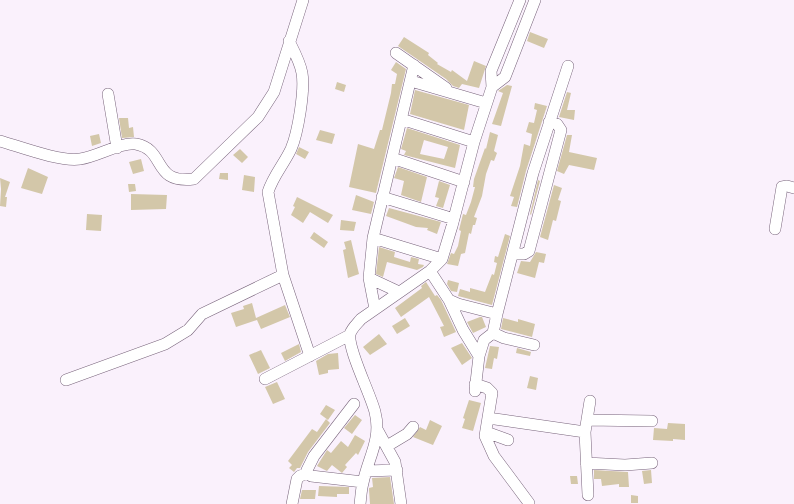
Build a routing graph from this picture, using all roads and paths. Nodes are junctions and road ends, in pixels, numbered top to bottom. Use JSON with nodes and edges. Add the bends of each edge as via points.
{"nodes":[{"id":1,"x":303,"y":0,"type":"edge"},
{"id":2,"x":520,"y":0,"type":"edge"},
{"id":3,"x":535,"y":0,"type":"edge"},
{"id":4,"x":289,"y":41,"type":"junction"},
{"id":5,"x":396,"y":53,"type":"dead end"},
{"id":6,"x":414,"y":65,"type":"junction"},
{"id":7,"x":568,"y":66,"type":"dead end"},
{"id":8,"x":411,"y":81,"type":"junction"},
{"id":9,"x":492,"y":87,"type":"junction"},
{"id":10,"x":452,"y":92,"type":"junction"},
{"id":11,"x":108,"y":94,"type":"dead end"},
{"id":12,"x":486,"y":103,"type":"junction"},
{"id":13,"x":401,"y":119,"type":"junction"},
{"id":14,"x":549,"y":122,"type":"junction"},
{"id":15,"x":0,"y":141,"type":"edge"},
{"id":16,"x":474,"y":142,"type":"junction"},
{"id":17,"x":117,"y":148,"type":"junction"},
{"id":18,"x":392,"y":158,"type":"junction"},
{"id":19,"x":533,"y":173,"type":"junction"},
{"id":20,"x":548,"y":176,"type":"junction"},
{"id":21,"x":464,"y":182,"type":"junction"},
{"id":22,"x":794,"y":188,"type":"edge"},
{"id":23,"x":382,"y":197,"type":"junction"},
{"id":24,"x":526,"y":204,"type":"junction"},
{"id":25,"x":540,"y":207,"type":"junction"},
{"id":26,"x":454,"y":219,"type":"junction"},
{"id":27,"x":775,"y":229,"type":"dead end"},
{"id":28,"x":373,"y":238,"type":"junction"},
{"id":29,"x":514,"y":254,"type":"junction"},
{"id":30,"x":442,"y":259,"type":"junction"},
{"id":31,"x":430,"y":271,"type":"junction"},
{"id":32,"x":283,"y":275,"type":"junction"},
{"id":33,"x":369,"y":278,"type":"junction"},
{"id":34,"x":399,"y":292,"type":"junction"},
{"id":35,"x":449,"y":300,"type":"junction"},
{"id":36,"x":375,"y":309,"type":"junction"},
{"id":37,"x":497,"y":314,"type":"junction"},
{"id":38,"x":493,"y":333,"type":"junction"},
{"id":39,"x":350,"y":335,"type":"junction"},
{"id":40,"x":534,"y":346,"type":"dead end"},
{"id":41,"x":310,"y":356,"type":"junction"},
{"id":42,"x":479,"y":356,"type":"junction"},
{"id":43,"x":265,"y":379,"type":"dead end"},
{"id":44,"x":66,"y":380,"type":"dead end"},
{"id":45,"x":590,"y":401,"type":"dead end"},
{"id":46,"x":354,"y":404,"type":"dead end"},
{"id":47,"x":488,"y":418,"type":"junction"},
{"id":48,"x":587,"y":420,"type":"junction"},
{"id":49,"x":652,"y":421,"type":"dead end"},
{"id":50,"x":413,"y":427,"type":"dead end"},
{"id":51,"x":378,"y":430,"type":"junction"},
{"id":52,"x":486,"y":432,"type":"junction"},
{"id":53,"x":585,"y":432,"type":"junction"},
{"id":54,"x":508,"y":440,"type":"dead end"},
{"id":55,"x":387,"y":446,"type":"junction"},
{"id":56,"x":586,"y":463,"type":"junction"},
{"id":57,"x":652,"y":463,"type":"dead end"},
{"id":58,"x":397,"y":470,"type":"junction"},
{"id":59,"x":367,"y":471,"type":"junction"},
{"id":60,"x":308,"y":472,"type":"junction"},
{"id":61,"x":363,"y":482,"type":"junction"},
{"id":62,"x":588,"y":495,"type":"dead end"},
{"id":63,"x":529,"y":503,"type":"dead end"},
{"id":64,"x":292,"y":504,"type":"edge"},
{"id":65,"x":360,"y":504,"type":"edge"},
{"id":66,"x":401,"y":504,"type":"edge"}],
"edges":[{"from":1,"to":4,"type":"street"},
{"from":2,"to":9,"type":"street","via":[[491,71]]},
{"from":3,"to":9,"type":"street","via":[[505,77]]},
{"from":4,"to":17,"type":"street","via":[[268,104],[199,176],[184,180],[174,178],[167,175],[150,150],[135,144]]},
{"from":4,"to":32,"type":"street","via":[[303,74],[303,86],[296,136],[268,192]]},
{"from":5,"to":6,"type":"street"},
{"from":6,"to":8,"type":"street"},
{"from":6,"to":10,"type":"street"},
{"from":7,"to":14,"type":"street"},
{"from":8,"to":10,"type":"street"},
{"from":8,"to":13,"type":"street"},
{"from":9,"to":12,"type":"street"},
{"from":10,"to":12,"type":"street"},
{"from":11,"to":17,"type":"street"},
{"from":12,"to":16,"type":"street"},
{"from":13,"to":16,"type":"street"},
{"from":13,"to":18,"type":"street"},
{"from":14,"to":19,"type":"street"},
{"from":14,"to":20,"type":"street","via":[[557,124],[561,130]]},
{"from":15,"to":17,"type":"street","via":[[62,158],[79,160]]},
{"from":16,"to":21,"type":"street"},
{"from":18,"to":21,"type":"street"},
{"from":18,"to":23,"type":"street"},
{"from":19,"to":20,"type":"street"},
{"from":19,"to":24,"type":"street"},
{"from":20,"to":25,"type":"street"},
{"from":21,"to":26,"type":"street"},
{"from":22,"to":27,"type":"street","via":[[782,187]]},
{"from":23,"to":26,"type":"street"},
{"from":23,"to":28,"type":"street"},
{"from":24,"to":25,"type":"street"},
{"from":24,"to":29,"type":"street"},
{"from":25,"to":29,"type":"street","via":[[529,251]]},
{"from":26,"to":30,"type":"street"},
{"from":28,"to":30,"type":"street"},
{"from":28,"to":33,"type":"street"},
{"from":29,"to":37,"type":"street"},
{"from":30,"to":31,"type":"street"},
{"from":31,"to":34,"type":"street"},
{"from":31,"to":35,"type":"street"},
{"from":32,"to":41,"type":"street"},
{"from":32,"to":44,"type":"street","via":[[202,314],[188,330],[165,344]]},
{"from":33,"to":34,"type":"street"},
{"from":33,"to":36,"type":"street"},
{"from":34,"to":36,"type":"street"},
{"from":35,"to":37,"type":"street"},
{"from":35,"to":42,"type":"street"},
{"from":36,"to":39,"type":"street","via":[[353,327]]},
{"from":37,"to":38,"type":"street"},
{"from":38,"to":40,"type":"street"},
{"from":38,"to":42,"type":"street","via":[[484,340]]},
{"from":39,"to":41,"type":"street"},
{"from":39,"to":51,"type":"street","via":[[375,412]]},
{"from":41,"to":43,"type":"street"},
{"from":42,"to":47,"type":"street","via":[[475,388],[491,390]]},
{"from":45,"to":48,"type":"street"},
{"from":46,"to":60,"type":"street","via":[[314,456],[308,466]]},
{"from":47,"to":52,"type":"street"},
{"from":47,"to":53,"type":"street"},
{"from":48,"to":49,"type":"street"},
{"from":48,"to":53,"type":"street"},
{"from":50,"to":55,"type":"street","via":[[407,434]]},
{"from":51,"to":55,"type":"street"},
{"from":51,"to":59,"type":"street"},
{"from":52,"to":54,"type":"street"},
{"from":52,"to":63,"type":"street","via":[[485,436],[494,456]]},
{"from":53,"to":56,"type":"street"},
{"from":55,"to":58,"type":"street"},
{"from":56,"to":57,"type":"street"},
{"from":56,"to":62,"type":"street"},
{"from":58,"to":59,"type":"street"},
{"from":58,"to":66,"type":"street"},
{"from":59,"to":61,"type":"street"},
{"from":60,"to":61,"type":"street","via":[[311,476]]},
{"from":60,"to":64,"type":"street","via":[[297,479]]},
{"from":61,"to":65,"type":"street"}]}
